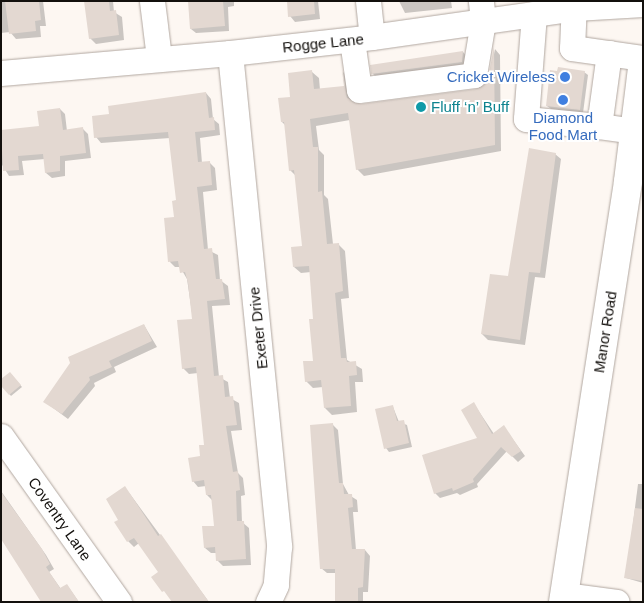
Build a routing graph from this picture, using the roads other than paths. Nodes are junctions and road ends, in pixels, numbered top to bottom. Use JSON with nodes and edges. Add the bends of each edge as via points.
{"nodes":[{"id":1,"x":152,"y":1,"type":"edge"},
{"id":2,"x":368,"y":1,"type":"edge"},
{"id":3,"x":643,"y":4,"type":"edge"},
{"id":4,"x":574,"y":5,"type":"edge"},
{"id":5,"x":482,"y":11,"type":"edge"},
{"id":6,"x":534,"y":14,"type":"junction"},
{"id":7,"x":362,"y":39,"type":"junction"},
{"id":8,"x":230,"y":54,"type":"junction"},
{"id":9,"x":609,"y":54,"type":"junction"},
{"id":10,"x":159,"y":58,"type":"junction"},
{"id":11,"x":643,"y":60,"type":"edge"},
{"id":12,"x":1,"y":74,"type":"edge"},
{"id":13,"x":599,"y":126,"type":"junction"},
{"id":14,"x":634,"y":131,"type":"junction"},
{"id":15,"x":635,"y":183,"type":"edge"},
{"id":16,"x":1,"y":436,"type":"edge"},
{"id":17,"x":564,"y":598,"type":"edge"},
{"id":18,"x":119,"y":602,"type":"edge"},
{"id":19,"x":268,"y":602,"type":"edge"},
{"id":20,"x":617,"y":602,"type":"edge"}],
"edges":[{"from":1,"to":10,"type":"street"},
{"from":2,"to":7,"type":"street"},
{"from":3,"to":4,"type":"street","name":"Rogge Lane"},
{"from":4,"to":6,"type":"street","name":"Rogge Lane"},
{"from":4,"to":9,"type":"street","via":[[572,48]]},
{"from":5,"to":6,"type":"street","name":"Rogge Lane"},
{"from":5,"to":7,"type":"street","name":"Rogge Lane"},
{"from":5,"to":7,"type":"street","via":[[474,75],[359,90]]},
{"from":6,"to":13,"type":"street","via":[[526,119]]},
{"from":7,"to":8,"type":"street","name":"Rogge Lane"},
{"from":8,"to":10,"type":"street","name":"Rogge Lane"},
{"from":8,"to":19,"type":"street","name":"Exeter Drive","via":[[279,547],[276,584]]},
{"from":9,"to":11,"type":"street"},
{"from":9,"to":13,"type":"street"},
{"from":10,"to":12,"type":"street","name":"Rogge Lane"},
{"from":11,"to":14,"type":"main road","name":"Manor Road"},
{"from":13,"to":14,"type":"street"},
{"from":14,"to":15,"type":"main road","name":"Manor Road"},
{"from":15,"to":17,"type":"main road","name":"Manor Road"},
{"from":16,"to":18,"type":"street","name":"Coventry Lane"},
{"from":17,"to":20,"type":"street"}]}
